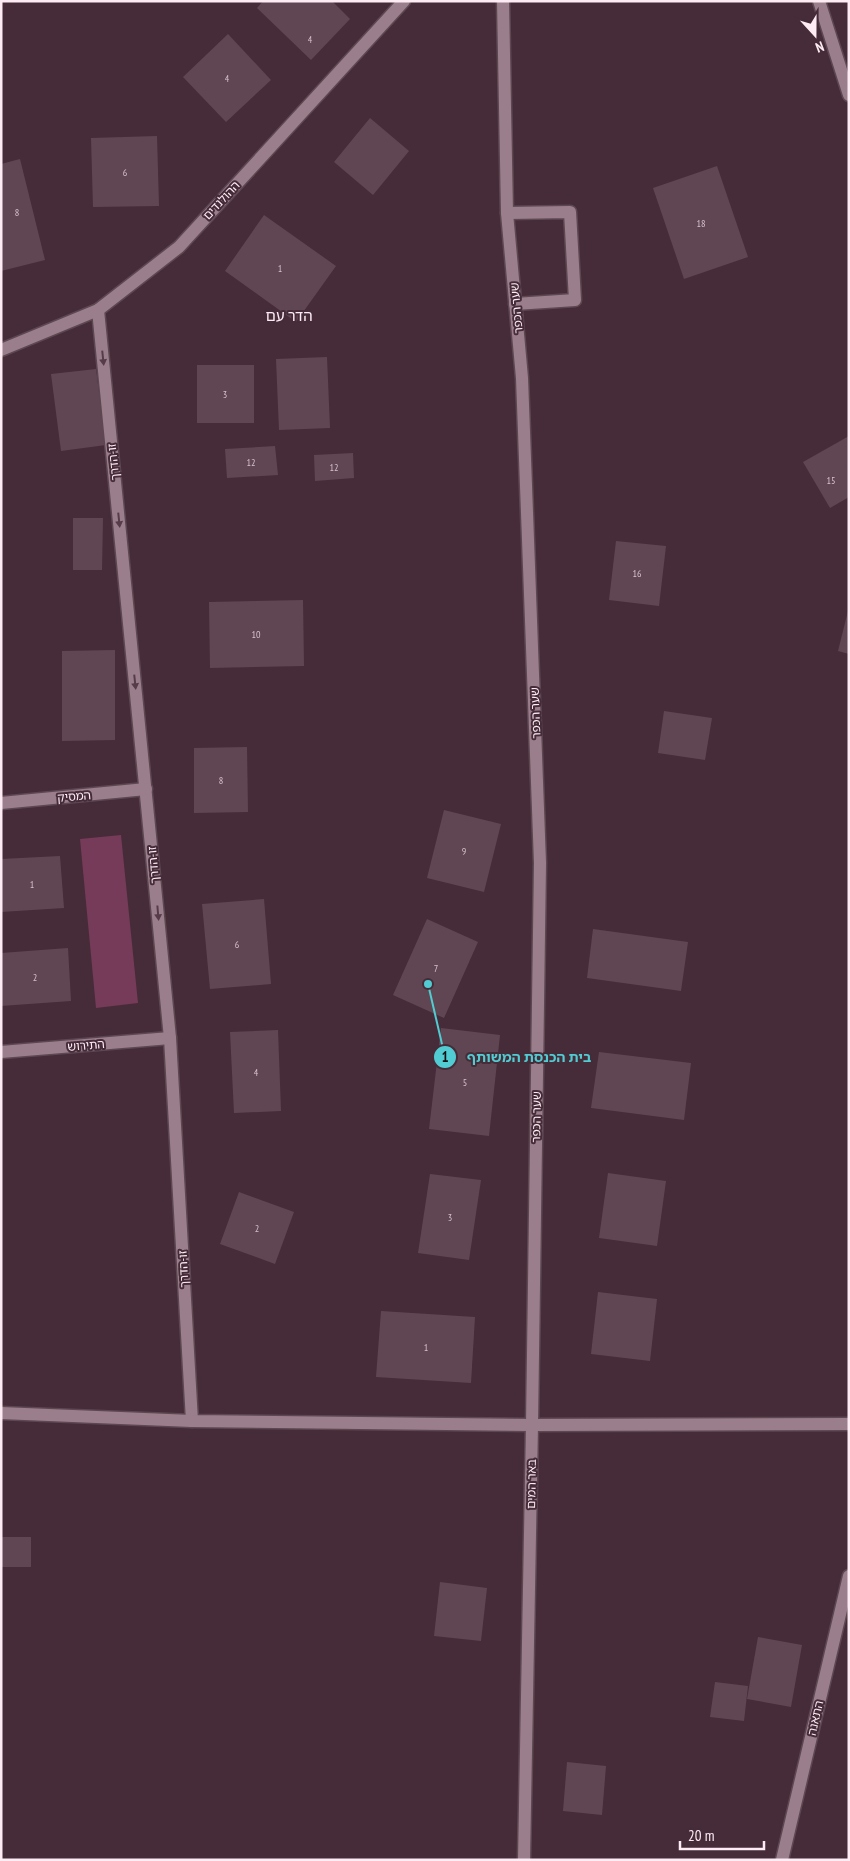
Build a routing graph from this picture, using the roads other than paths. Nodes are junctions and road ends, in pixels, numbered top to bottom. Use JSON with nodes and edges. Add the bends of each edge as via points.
{"nodes":[{"id":1,"x":404,"y":1,"type":"edge"},
{"id":2,"x":503,"y":1,"type":"edge"},
{"id":3,"x":818,"y":1,"type":"edge"},
{"id":4,"x":849,"y":95,"type":"edge"},
{"id":5,"x":507,"y":214,"type":"junction"},
{"id":6,"x":515,"y":304,"type":"junction"},
{"id":7,"x":98,"y":310,"type":"junction"},
{"id":8,"x":1,"y":350,"type":"edge"},
{"id":9,"x":146,"y":789,"type":"junction"},
{"id":10,"x":1,"y":803,"type":"edge"},
{"id":11,"x":170,"y":1038,"type":"junction"},
{"id":12,"x":1,"y":1052,"type":"edge"},
{"id":13,"x":1,"y":1413,"type":"edge"},
{"id":14,"x":192,"y":1421,"type":"junction"},
{"id":15,"x":849,"y":1424,"type":"edge"},
{"id":16,"x":532,"y":1425,"type":"junction"},
{"id":17,"x":849,"y":1576,"type":"edge"},
{"id":18,"x":524,"y":1860,"type":"edge"},
{"id":19,"x":782,"y":1860,"type":"edge"}],
"edges":[{"from":1,"to":7,"type":"street","name":"ההולנדים","via":[[179,247]]},
{"from":2,"to":5,"type":"street","name":"שער הכפר"},
{"from":3,"to":4,"type":"street"},
{"from":5,"to":6,"type":"street","name":"שער הכפר"},
{"from":5,"to":6,"type":"street","via":[[570,212],[575,300]]},
{"from":6,"to":16,"type":"street","name":"שער הכפר","via":[[522,378],[540,863]]},
{"from":7,"to":8,"type":"street","name":"ההולנדים"},
{"from":7,"to":9,"type":"street","name":"זו-הדרך","one_way":true},
{"from":9,"to":10,"type":"street","name":"המסיק"},
{"from":9,"to":11,"type":"street","name":"זו-הדרך","one_way":true},
{"from":11,"to":12,"type":"street","name":"התירוש"},
{"from":11,"to":14,"type":"street","name":"זו-הדרך"},
{"from":13,"to":14,"type":"street"},
{"from":14,"to":16,"type":"street"},
{"from":15,"to":16,"type":"street"},
{"from":16,"to":18,"type":"street","name":"באר המים"},
{"from":17,"to":19,"type":"street","name":"התאנה"}]}
